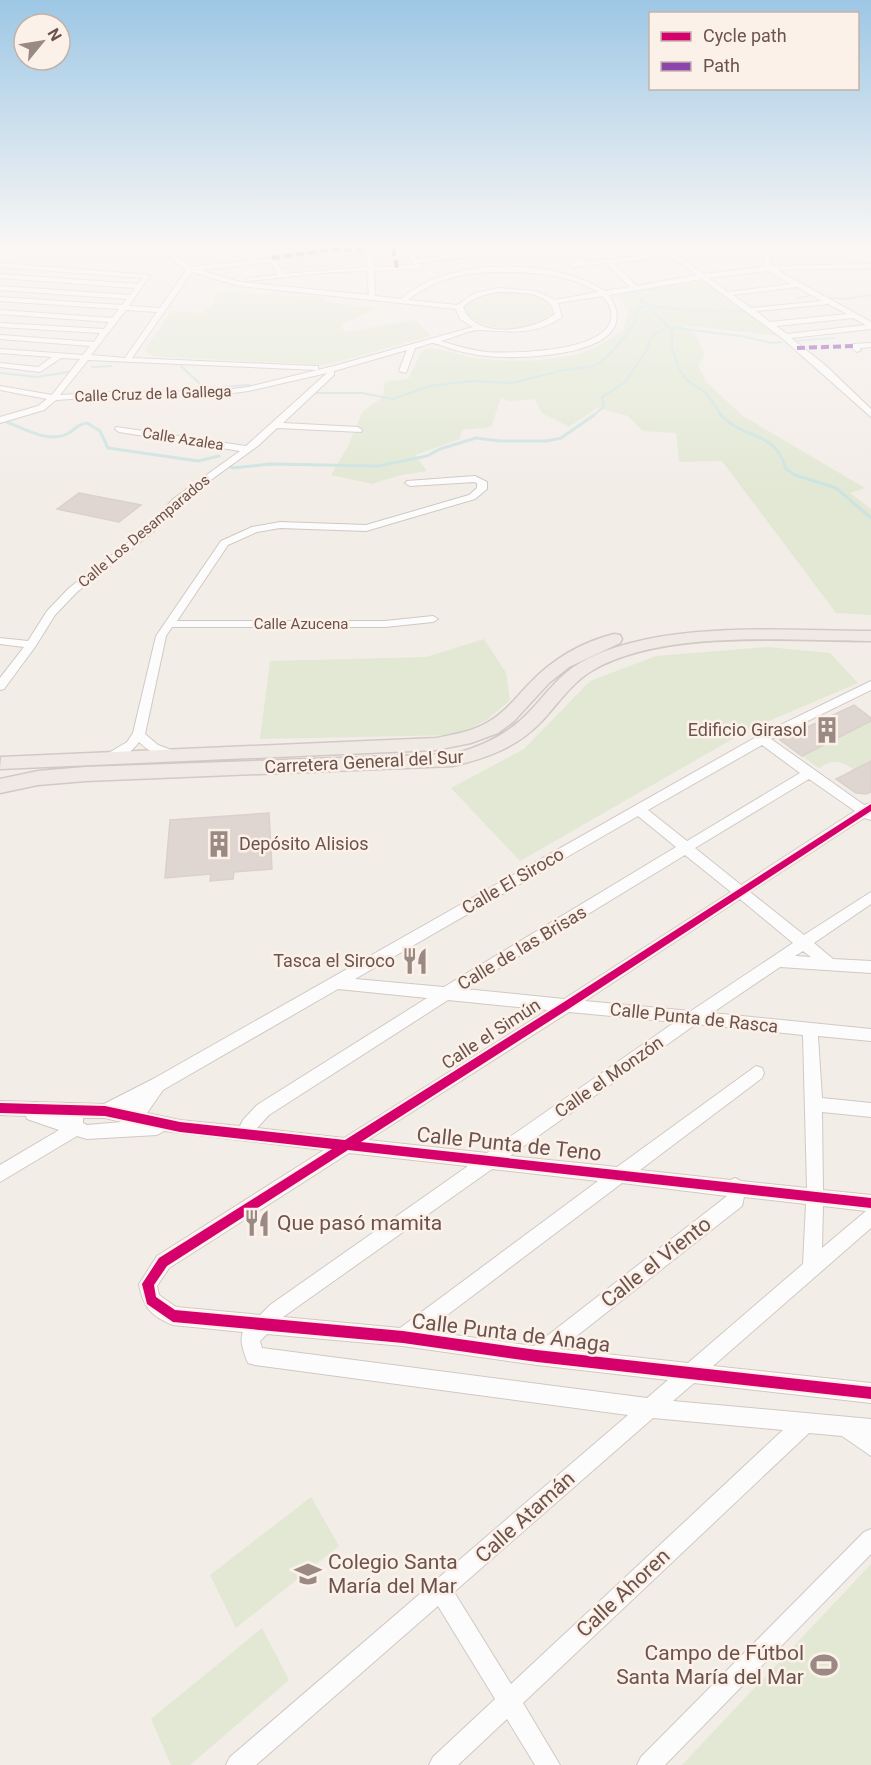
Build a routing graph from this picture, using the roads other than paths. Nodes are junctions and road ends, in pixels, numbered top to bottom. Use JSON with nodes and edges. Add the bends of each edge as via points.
{"nodes":[{"id":1,"x":36,"y":326,"type":"edge"},
{"id":2,"x":108,"y":326,"type":"edge"},
{"id":3,"x":150,"y":326,"type":"edge"},
{"id":4,"x":538,"y":326,"type":"edge"},
{"id":5,"x":611,"y":326,"type":"edge"},
{"id":6,"x":773,"y":326,"type":"edge"},
{"id":7,"x":868,"y":326,"type":"edge"},
{"id":8,"x":482,"y":327,"type":"joint"},
{"id":9,"x":105,"y":331,"type":"junction"},
{"id":10,"x":785,"y":336,"type":"junction"},
{"id":11,"x":0,"y":337,"type":"edge"},
{"id":12,"x":434,"y":341,"type":"junction"},
{"id":13,"x":96,"y":344,"type":"junction"},
{"id":14,"x":871,"y":345,"type":"edge"},
{"id":15,"x":412,"y":347,"type":"junction"},
{"id":16,"x":857,"y":350,"type":"dead end"},
{"id":17,"x":0,"y":351,"type":"edge"},
{"id":18,"x":59,"y":355,"type":"junction"},
{"id":19,"x":87,"y":356,"type":"junction"},
{"id":20,"x":127,"y":360,"type":"junction"},
{"id":21,"x":348,"y":364,"type":"junction"},
{"id":22,"x":0,"y":365,"type":"edge"},
{"id":23,"x":292,"y":367,"type":"junction"},
{"id":24,"x":325,"y":370,"type":"junction"},
{"id":25,"x":404,"y":370,"type":"dead end"},
{"id":26,"x":298,"y":377,"type":"junction"},
{"id":27,"x":0,"y":388,"type":"edge"},
{"id":28,"x":54,"y":398,"type":"junction"},
{"id":29,"x":0,"y":411,"type":"edge"},
{"id":30,"x":871,"y":414,"type":"edge"},
{"id":31,"x":17,"y":416,"type":"junction"},
{"id":32,"x":0,"y":420,"type":"edge"},
{"id":33,"x":276,"y":425,"type":"junction"},
{"id":34,"x":119,"y":429,"type":"dead end"},
{"id":35,"x":357,"y":430,"type":"dead end"},
{"id":36,"x":247,"y":449,"type":"junction"},
{"id":37,"x":410,"y":483,"type":"dead end"},
{"id":38,"x":433,"y":619,"type":"dead end"},
{"id":39,"x":169,"y":624,"type":"junction"},
{"id":40,"x":871,"y":625,"type":"edge"},
{"id":41,"x":871,"y":636,"type":"edge"},
{"id":42,"x":0,"y":641,"type":"edge"},
{"id":43,"x":31,"y":645,"type":"junction"},
{"id":44,"x":871,"y":685,"type":"edge"},
{"id":45,"x":0,"y":686,"type":"edge"},
{"id":46,"x":139,"y":734,"type":"junction"},
{"id":47,"x":762,"y":739,"type":"junction"},
{"id":48,"x":173,"y":755,"type":"junction"},
{"id":49,"x":111,"y":758,"type":"junction"},
{"id":50,"x":1,"y":763,"type":"edge"},
{"id":51,"x":809,"y":773,"type":"junction"},
{"id":52,"x":0,"y":785,"type":"edge"},
{"id":53,"x":638,"y":809,"type":"junction"},
{"id":54,"x":869,"y":812,"type":"edge"},
{"id":55,"x":686,"y":848,"type":"junction"},
{"id":56,"x":740,"y":892,"type":"junction"},
{"id":57,"x":871,"y":897,"type":"edge"},
{"id":58,"x":804,"y":944,"type":"junction"},
{"id":59,"x":780,"y":961,"type":"junction"},
{"id":60,"x":829,"y":964,"type":"junction"},
{"id":61,"x":871,"y":967,"type":"edge"},
{"id":62,"x":338,"y":983,"type":"junction"},
{"id":63,"x":447,"y":993,"type":"junction"},
{"id":64,"x":567,"y":1005,"type":"junction"},
{"id":65,"x":694,"y":1018,"type":"junction"},
{"id":66,"x":810,"y":1030,"type":"junction"},
{"id":67,"x":871,"y":1035,"type":"edge"},
{"id":68,"x":756,"y":1073,"type":"dead end"},
{"id":69,"x":159,"y":1084,"type":"junction"},
{"id":70,"x":816,"y":1104,"type":"junction"},
{"id":71,"x":0,"y":1108,"type":"edge"},
{"id":72,"x":79,"y":1109,"type":"junction"},
{"id":73,"x":22,"y":1110,"type":"junction"},
{"id":74,"x":871,"y":1110,"type":"edge"},
{"id":75,"x":105,"y":1111,"type":"junction"},
{"id":76,"x":43,"y":1117,"type":"junction"},
{"id":77,"x":134,"y":1118,"type":"junction"},
{"id":78,"x":180,"y":1127,"type":"junction"},
{"id":79,"x":76,"y":1128,"type":"junction"},
{"id":80,"x":100,"y":1131,"type":"junction"},
{"id":81,"x":245,"y":1134,"type":"junction"},
{"id":82,"x":46,"y":1146,"type":"junction"},
{"id":83,"x":348,"y":1146,"type":"junction"},
{"id":84,"x":490,"y":1161,"type":"junction"},
{"id":85,"x":0,"y":1174,"type":"edge"},
{"id":86,"x":624,"y":1174,"type":"junction"},
{"id":87,"x":735,"y":1186,"type":"junction"},
{"id":88,"x":816,"y":1195,"type":"junction"},
{"id":89,"x":871,"y":1203,"type":"edge"},
{"id":90,"x":871,"y":1217,"type":"edge"},
{"id":91,"x":812,"y":1269,"type":"junction"},
{"id":92,"x":151,"y":1300,"type":"joint"},
{"id":93,"x":262,"y":1325,"type":"junction"},
{"id":94,"x":403,"y":1337,"type":"junction"},
{"id":95,"x":537,"y":1356,"type":"junction"},
{"id":96,"x":693,"y":1371,"type":"junction"},
{"id":97,"x":871,"y":1393,"type":"edge"},
{"id":98,"x":648,"y":1408,"type":"junction"},
{"id":99,"x":806,"y":1422,"type":"junction"},
{"id":100,"x":845,"y":1425,"type":"junction"},
{"id":101,"x":871,"y":1429,"type":"edge"},
{"id":102,"x":871,"y":1446,"type":"edge"},
{"id":103,"x":871,"y":1539,"type":"edge"},
{"id":104,"x":441,"y":1591,"type":"junction"},
{"id":105,"x":508,"y":1700,"type":"junction"},
{"id":106,"x":238,"y":1765,"type":"edge"},
{"id":107,"x":441,"y":1765,"type":"edge"},
{"id":108,"x":548,"y":1765,"type":"edge"},
{"id":109,"x":649,"y":1765,"type":"edge"}],
"edges":[{"from":1,"to":9,"type":"street"},
{"from":2,"to":9,"type":"street"},
{"from":3,"to":20,"type":"street"},
{"from":4,"to":8,"type":"street","via":[[513,331]]},
{"from":5,"to":12,"type":"street","via":[[594,341],[541,354],[505,356],[471,352]]},
{"from":6,"to":10,"type":"street"},
{"from":7,"to":10,"type":"street"},
{"from":8,"to":12,"type":"street","name":"Calle Cruz de la Gallega"},
{"from":9,"to":13,"type":"street"},
{"from":10,"to":30,"type":"street"},
{"from":11,"to":13,"type":"street"},
{"from":12,"to":15,"type":"street","name":"Calle Cruz de la Gallega"},
{"from":13,"to":19,"type":"street"},
{"from":14,"to":16,"type":"street","via":[[853,346]]},
{"from":15,"to":21,"type":"street","name":"Calle Cruz de la Gallega"},
{"from":15,"to":25,"type":"street"},
{"from":17,"to":18,"type":"street"},
{"from":18,"to":19,"type":"street"},
{"from":18,"to":22,"type":"street","via":[[40,370]]},
{"from":19,"to":20,"type":"street"},
{"from":19,"to":28,"type":"street"},
{"from":20,"to":23,"type":"street"},
{"from":21,"to":23,"type":"street"},
{"from":21,"to":24,"type":"street","name":"Calle Cruz de la Gallega"},
{"from":23,"to":24,"type":"street"},
{"from":23,"to":26,"type":"street","via":[[302,371]]},
{"from":24,"to":26,"type":"street","name":"Calle Cruz de la Gallega"},
{"from":24,"to":33,"type":"street","name":"Calle Los Desamparados","via":[[331,373]]},
{"from":26,"to":28,"type":"street","name":"Calle Cruz de la Gallega","via":[[218,393]]},
{"from":27,"to":28,"type":"street"},
{"from":28,"to":31,"type":"street","name":"Calle Cruz de la Gallega","via":[[41,408]]},
{"from":29,"to":31,"type":"street"},
{"from":31,"to":32,"type":"street","name":"Calle Cruz de la Gallega"},
{"from":33,"to":35,"type":"street"},
{"from":33,"to":36,"type":"street","name":"Calle Los Desamparados"},
{"from":34,"to":36,"type":"street","name":"Calle Azalea"},
{"from":36,"to":43,"type":"street","name":"Calle Los Desamparados","via":[[176,501],[150,530],[74,590],[51,613]]},
{"from":37,"to":39,"type":"street","via":[[475,479],[482,482],[482,489],[472,497],[366,528],[280,525],[255,529],[217,550]]},
{"from":38,"to":39,"type":"street","name":"Calle Azucena","via":[[385,624]]},
{"from":39,"to":46,"type":"street","via":[[160,636]]},
{"from":40,"to":48,"type":"main road","name":"Carretera General del Sur","via":[[676,626],[614,639],[558,666],[506,718],[483,733],[463,739],[436,744]]},
{"from":41,"to":52,"type":"main road","name":"Carretera General del Sur","via":[[691,637],[638,646],[585,668],[561,686],[531,721],[511,737],[474,755],[453,760],[86,774]]},
{"from":42,"to":43,"type":"street"},
{"from":43,"to":45,"type":"street","name":"Calle Los Desamparados"},
{"from":44,"to":47,"type":"street","name":"Calle El Siroco"},
{"from":46,"to":48,"type":"street","via":[[158,752]]},
{"from":46,"to":49,"type":"street","via":[[131,746]]},
{"from":47,"to":51,"type":"street"},
{"from":47,"to":53,"type":"street","name":"Calle El Siroco"},
{"from":48,"to":49,"type":"main road","name":"Carretera General del Sur"},
{"from":49,"to":50,"type":"main road","name":"Carretera General del Sur"},
{"from":50,"to":52,"type":"main road","via":[[4,772]]},
{"from":51,"to":54,"type":"street"},
{"from":51,"to":55,"type":"street","name":"Calle de las Brisas"},
{"from":53,"to":55,"type":"street"},
{"from":53,"to":62,"type":"street","name":"Calle El Siroco"},
{"from":54,"to":56,"type":"street","name":"Calle el Simún"},
{"from":55,"to":56,"type":"street"},
{"from":55,"to":63,"type":"street","name":"Calle de las Brisas"},
{"from":56,"to":58,"type":"street"},
{"from":56,"to":64,"type":"street","name":"Calle el Simún"},
{"from":57,"to":58,"type":"street","name":"Calle el Monzón"},
{"from":58,"to":59,"type":"street","name":"Calle el Monzón"},
{"from":58,"to":60,"type":"street"},
{"from":59,"to":60,"type":"street"},
{"from":59,"to":65,"type":"street","name":"Calle el Monzón"},
{"from":60,"to":61,"type":"street"},
{"from":62,"to":63,"type":"street","name":"Calle Punta de Rasca"},
{"from":62,"to":69,"type":"street","name":"Calle El Siroco"},
{"from":63,"to":64,"type":"street","name":"Calle Punta de Rasca"},
{"from":63,"to":81,"type":"street","name":"Calle de las Brisas","via":[[263,1110]]},
{"from":64,"to":65,"type":"street","name":"Calle Punta de Rasca"},
{"from":64,"to":83,"type":"street","name":"Calle el Simún"},
{"from":65,"to":66,"type":"street","name":"Calle Punta de Rasca"},
{"from":65,"to":84,"type":"street","name":"Calle el Monzón"},
{"from":66,"to":67,"type":"street","name":"Calle Punta de Rasca"},
{"from":66,"to":70,"type":"street"},
{"from":68,"to":86,"type":"street"},
{"from":69,"to":75,"type":"street","name":"Calle El Siroco"},
{"from":69,"to":77,"type":"street","name":"Calle El Siroco"},
{"from":70,"to":74,"type":"street"},
{"from":70,"to":88,"type":"street"},
{"from":71,"to":73,"type":"street","name":"Calle Punta de Teno"},
{"from":72,"to":73,"type":"street","name":"Calle Punta de Teno"},
{"from":72,"to":75,"type":"street","name":"Calle Punta de Teno"},
{"from":72,"to":79,"type":"street","via":[[74,1120]]},
{"from":73,"to":76,"type":"street","name":"Calle Punta de Teno"},
{"from":75,"to":77,"type":"street","name":"Calle Punta de Teno"},
{"from":76,"to":79,"type":"street","name":"Calle Punta de Teno"},
{"from":76,"to":82,"type":"street","via":[[48,1127]]},
{"from":77,"to":78,"type":"street","name":"Calle Punta de Teno"},
{"from":77,"to":80,"type":"street"},
{"from":78,"to":80,"type":"street","name":"Calle Punta de Teno"},
{"from":78,"to":81,"type":"street","name":"Calle Punta de Teno"},
{"from":79,"to":80,"type":"street","name":"Calle Punta de Teno"},
{"from":79,"to":82,"type":"street"},
{"from":81,"to":83,"type":"street","name":"Calle Punta de Teno"},
{"from":82,"to":85,"type":"street"},
{"from":83,"to":84,"type":"street","name":"Calle Punta de Teno"},
{"from":83,"to":92,"type":"street","name":"Calle el Simún","via":[[163,1262],[148,1284]]},
{"from":84,"to":86,"type":"street","name":"Calle Punta de Teno"},
{"from":84,"to":93,"type":"street","name":"Calle el Monzón","via":[[276,1311]]},
{"from":86,"to":87,"type":"street","name":"Calle Punta de Teno"},
{"from":86,"to":94,"type":"street"},
{"from":87,"to":88,"type":"street","name":"Calle Punta de Teno"},
{"from":87,"to":95,"type":"street","name":"Calle el Viento","via":[[736,1200]]},
{"from":88,"to":89,"type":"street","name":"Calle Punta de Teno"},
{"from":88,"to":91,"type":"street"},
{"from":90,"to":91,"type":"street","name":"Calle Atamán"},
{"from":91,"to":96,"type":"street","name":"Calle Atamán"},
{"from":92,"to":93,"type":"street","name":"Calle Punta de Anaga","via":[[173,1316]]},
{"from":93,"to":94,"type":"street","name":"Calle Punta de Anaga"},
{"from":93,"to":98,"type":"street","via":[[250,1338],[255,1356]]},
{"from":94,"to":95,"type":"street","name":"Calle Punta de Anaga"},
{"from":95,"to":96,"type":"street","name":"Calle Punta de Anaga"},
{"from":96,"to":97,"type":"street","name":"Calle Punta de Anaga"},
{"from":96,"to":98,"type":"street","name":"Calle Atamán"},
{"from":98,"to":99,"type":"street"},
{"from":98,"to":104,"type":"street","name":"Calle Atamán"},
{"from":99,"to":100,"type":"street"},
{"from":99,"to":105,"type":"street","name":"Calle Ahoren"},
{"from":100,"to":101,"type":"street"},
{"from":100,"to":102,"type":"street"},
{"from":103,"to":109,"type":"street"},
{"from":104,"to":105,"type":"street"},
{"from":104,"to":106,"type":"street","name":"Calle Atamán"},
{"from":105,"to":107,"type":"street","name":"Calle Ahoren"},
{"from":105,"to":108,"type":"street"}]}
